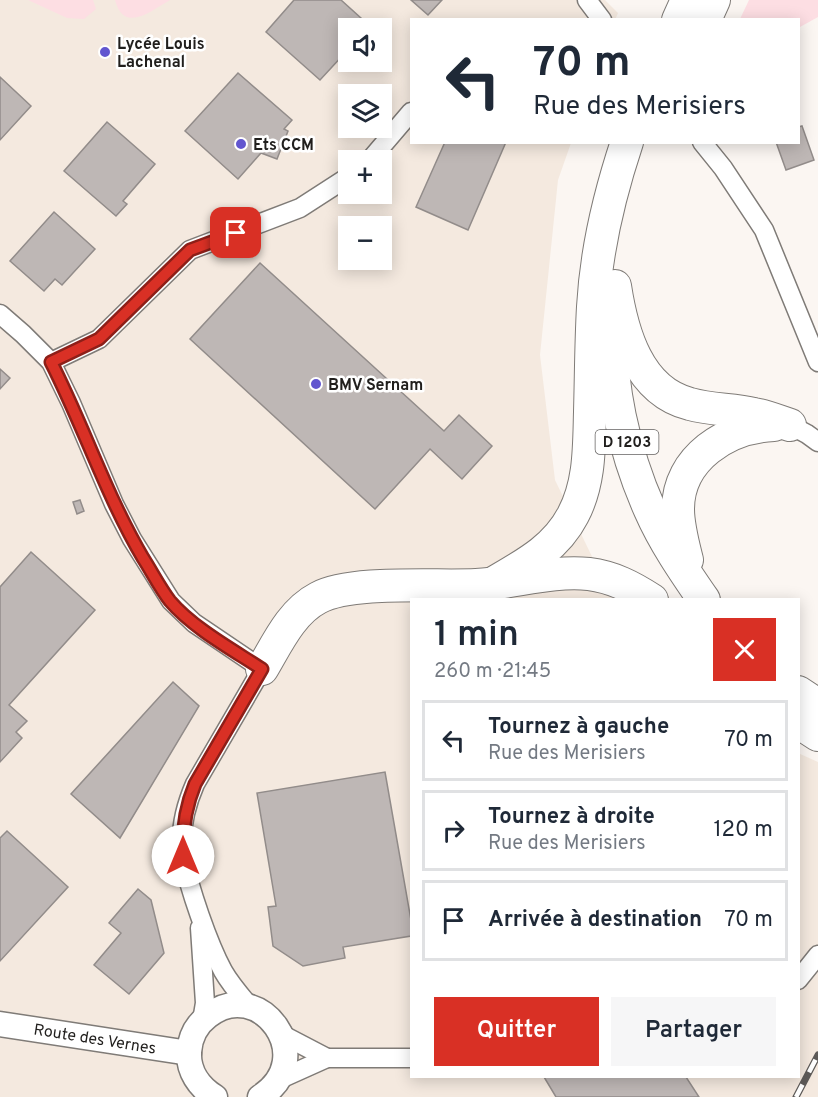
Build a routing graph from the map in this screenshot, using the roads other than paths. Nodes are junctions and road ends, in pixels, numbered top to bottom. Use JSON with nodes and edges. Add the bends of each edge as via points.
{"nodes":[{"id":1,"x":586,"y":0,"type":"edge"},
{"id":2,"x":687,"y":0,"type":"edge"},
{"id":3,"x":714,"y":0,"type":"edge"},
{"id":4,"x":600,"y":18,"type":"edge"},
{"id":5,"x":679,"y":18,"type":"edge"},
{"id":6,"x":706,"y":18,"type":"edge"},
{"id":7,"x":410,"y":113,"type":"edge"},
{"id":8,"x":626,"y":144,"type":"edge"},
{"id":9,"x":648,"y":144,"type":"edge"},
{"id":10,"x":704,"y":144,"type":"edge"},
{"id":11,"x":379,"y":150,"type":"edge"},
{"id":12,"x":338,"y":183,"type":"edge"},
{"id":13,"x":615,"y":286,"type":"junction"},
{"id":14,"x":593,"y":308,"type":"junction"},
{"id":15,"x":0,"y":314,"type":"edge"},
{"id":16,"x":51,"y":362,"type":"junction"},
{"id":17,"x":818,"y":362,"type":"edge"},
{"id":18,"x":790,"y":425,"type":"junction"},
{"id":19,"x":818,"y":442,"type":"edge"},
{"id":20,"x":495,"y":582,"type":"junction"},
{"id":21,"x":692,"y":595,"type":"edge"},
{"id":22,"x":648,"y":598,"type":"edge"},
{"id":23,"x":262,"y":669,"type":"junction"},
{"id":24,"x":800,"y":693,"type":"edge"},
{"id":25,"x":818,"y":705,"type":"edge"},
{"id":26,"x":800,"y":723,"type":"edge"},
{"id":27,"x":818,"y":735,"type":"edge"},
{"id":28,"x":198,"y":909,"type":"junction"},
{"id":29,"x":818,"y":955,"type":"edge"},
{"id":30,"x":800,"y":978,"type":"edge"},
{"id":31,"x":251,"y":1008,"type":"junction"},
{"id":32,"x":202,"y":1021,"type":"junction"},
{"id":33,"x":0,"y":1024,"type":"edge"},
{"id":34,"x":281,"y":1034,"type":"junction"},
{"id":35,"x":189,"y":1053,"type":"junction"},
{"id":36,"x":327,"y":1058,"type":"junction"},
{"id":37,"x":410,"y":1058,"type":"edge"},
{"id":38,"x":278,"y":1080,"type":"junction"},
{"id":39,"x":215,"y":1097,"type":"edge"},
{"id":40,"x":260,"y":1097,"type":"edge"}],
"edges":[{"from":1,"to":4,"type":"street"},
{"from":2,"to":5,"type":"highway"},
{"from":3,"to":6,"type":"highway"},
{"from":7,"to":11,"type":"street"},
{"from":8,"to":14,"type":"highway","number":"D 1203","via":[[605,218]]},
{"from":9,"to":13,"type":"highway","number":"D 1203","via":[[625,220]]},
{"from":10,"to":17,"type":"street","via":[[764,230]]},
{"from":12,"to":16,"type":"street","via":[[300,207],[190,250],[99,339]]},
{"from":13,"to":18,"type":"highway","via":[[632,350],[662,391],[689,404],[753,413]]},
{"from":13,"to":21,"type":"highway","number":"D 1203","via":[[613,352],[628,447],[652,514]]},
{"from":14,"to":20,"type":"highway","via":[[589,450],[579,503],[551,545]]},
{"from":14,"to":21,"type":"highway","number":"D 1203","via":[[598,397],[615,471],[642,539]]},
{"from":15,"to":16,"type":"street"},
{"from":16,"to":23,"type":"street","via":[[114,504],[171,601],[194,623]]},
{"from":18,"to":19,"type":"street"},
{"from":18,"to":21,"type":"highway","via":[[761,426],[728,435],[706,450],[684,479],[678,507]]},
{"from":20,"to":22,"type":"highway","via":[[588,574],[618,581]]},
{"from":20,"to":23,"type":"highway","via":[[341,590],[318,598],[298,613]]},
{"from":23,"to":28,"type":"street","via":[[187,802],[183,856]]},
{"from":24,"to":25,"type":"highway"},
{"from":26,"to":27,"type":"highway"},
{"from":28,"to":31,"type":"street","via":[[223,970]]},
{"from":28,"to":32,"type":"street","via":[[205,1003]]},
{"from":29,"to":30,"type":"street"},
{"from":31,"to":32,"type":"street","via":[[222,1008]]},
{"from":31,"to":34,"type":"street","via":[[267,1016]]},
{"from":32,"to":35,"type":"street","via":[[195,1030]]},
{"from":33,"to":35,"type":"street","name":"Route des Vernes"},
{"from":34,"to":36,"type":"street"},
{"from":34,"to":38,"type":"street","via":[[286,1056]]},
{"from":35,"to":39,"type":"street","via":[[196,1079]]},
{"from":36,"to":37,"type":"street"},
{"from":36,"to":38,"type":"street"},
{"from":38,"to":40,"type":"street"}]}
